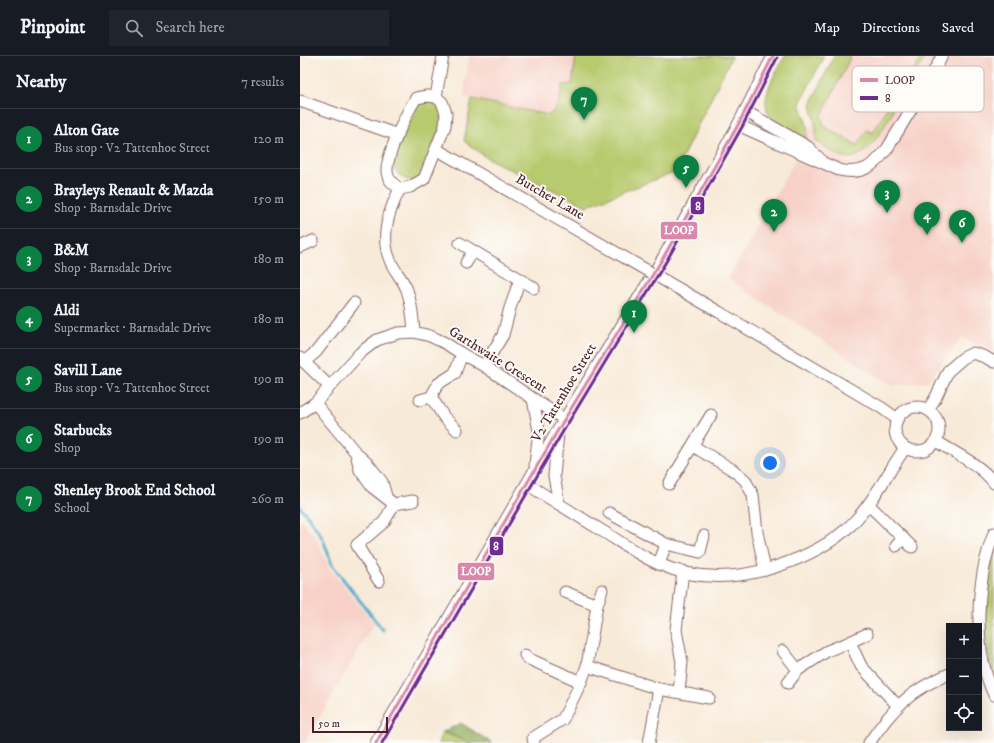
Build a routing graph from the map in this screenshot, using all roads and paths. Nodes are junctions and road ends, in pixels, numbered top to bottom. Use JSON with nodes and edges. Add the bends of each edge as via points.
{"nodes":[{"id":1,"x":444,"y":56,"type":"edge"},
{"id":2,"x":773,"y":56,"type":"edge"},
{"id":3,"x":942,"y":56,"type":"edge"},
{"id":4,"x":937,"y":66,"type":"edge"},
{"id":5,"x":436,"y":97,"type":"junction"},
{"id":6,"x":300,"y":101,"type":"edge"},
{"id":7,"x":745,"y":111,"type":"junction"},
{"id":8,"x":910,"y":112,"type":"edge"},
{"id":9,"x":738,"y":125,"type":"junction"},
{"id":10,"x":398,"y":135,"type":"junction"},
{"id":11,"x":436,"y":149,"type":"junction"},
{"id":12,"x":823,"y":163,"type":"junction"},
{"id":13,"x":400,"y":189,"type":"junction"},
{"id":14,"x":313,"y":241,"type":"dead end"},
{"id":15,"x":460,"y":243,"type":"dead end"},
{"id":16,"x":300,"y":246,"type":"edge"},
{"id":17,"x":473,"y":251,"type":"junction"},
{"id":18,"x":466,"y":263,"type":"dead end"},
{"id":19,"x":520,"y":279,"type":"junction"},
{"id":20,"x":534,"y":288,"type":"dead end"},
{"id":21,"x":354,"y":302,"type":"dead end"},
{"id":22,"x":414,"y":332,"type":"junction"},
{"id":23,"x":462,"y":354,"type":"junction"},
{"id":24,"x":302,"y":360,"type":"edge"},
{"id":25,"x":994,"y":362,"type":"edge"},
{"id":26,"x":484,"y":366,"type":"junction"},
{"id":27,"x":329,"y":386,"type":"junction"},
{"id":28,"x":533,"y":399,"type":"junction"},
{"id":29,"x":315,"y":403,"type":"junction"},
{"id":30,"x":928,"y":410,"type":"junction"},
{"id":31,"x":300,"y":413,"type":"edge"},
{"id":32,"x":711,"y":415,"type":"dead end"},
{"id":33,"x":897,"y":419,"type":"junction"},
{"id":34,"x":565,"y":420,"type":"junction"},
{"id":35,"x":457,"y":430,"type":"dead end"},
{"id":36,"x":558,"y":430,"type":"junction"},
{"id":37,"x":936,"y":441,"type":"junction"},
{"id":38,"x":693,"y":446,"type":"junction"},
{"id":39,"x":905,"y":448,"type":"junction"},
{"id":40,"x":535,"y":470,"type":"junction"},
{"id":41,"x":994,"y":483,"type":"edge"},
{"id":42,"x":527,"y":484,"type":"junction"},
{"id":43,"x":669,"y":484,"type":"dead end"},
{"id":44,"x":413,"y":500,"type":"dead end"},
{"id":45,"x":394,"y":504,"type":"junction"},
{"id":46,"x":559,"y":504,"type":"junction"},
{"id":47,"x":869,"y":505,"type":"junction"},
{"id":48,"x":609,"y":513,"type":"dead end"},
{"id":49,"x":994,"y":533,"type":"edge"},
{"id":50,"x":704,"y":536,"type":"dead end"},
{"id":51,"x":666,"y":544,"type":"junction"},
{"id":52,"x":912,"y":547,"type":"dead end"},
{"id":53,"x":659,"y":564,"type":"junction"},
{"id":54,"x":765,"y":570,"type":"junction"},
{"id":55,"x":683,"y":571,"type":"junction"},
{"id":56,"x":379,"y":581,"type":"dead end"},
{"id":57,"x":602,"y":590,"type":"dead end"},
{"id":58,"x":565,"y":592,"type":"dead end"},
{"id":59,"x":597,"y":605,"type":"junction"},
{"id":60,"x":867,"y":634,"type":"dead end"},
{"id":61,"x":850,"y":642,"type":"junction"},
{"id":62,"x":783,"y":652,"type":"dead end"},
{"id":63,"x":525,"y":655,"type":"dead end"},
{"id":64,"x":982,"y":659,"type":"edge"},
{"id":65,"x":982,"y":665,"type":"edge"},
{"id":66,"x":587,"y":666,"type":"junction"},
{"id":67,"x":798,"y":670,"type":"junction"},
{"id":68,"x":946,"y":675,"type":"edge"},
{"id":69,"x":581,"y":682,"type":"junction"},
{"id":70,"x":788,"y":683,"type":"dead end"},
{"id":71,"x":659,"y":689,"type":"junction"},
{"id":72,"x":679,"y":692,"type":"junction"},
{"id":73,"x":994,"y":695,"type":"edge"},
{"id":74,"x":709,"y":698,"type":"dead end"},
{"id":75,"x":898,"y":706,"type":"junction"},
{"id":76,"x":376,"y":743,"type":"edge"},
{"id":77,"x":534,"y":743,"type":"edge"},
{"id":78,"x":649,"y":743,"type":"edge"},
{"id":79,"x":868,"y":743,"type":"edge"}],
"edges":[{"from":1,"to":5,"type":"street"},
{"from":2,"to":7,"type":"street","name":"V2 Tattenhoe Street"},
{"from":3,"to":4,"type":"street"},
{"from":5,"to":10,"type":"street","via":[[416,98]]},
{"from":5,"to":11,"type":"street","via":[[442,102],[446,113],[445,126]]},
{"from":6,"to":10,"type":"street"},
{"from":7,"to":9,"type":"street","name":"V2 Tattenhoe Street"},
{"from":7,"to":12,"type":"street","via":[[808,147]]},
{"from":8,"to":12,"type":"street","via":[[887,149],[868,168],[848,172]]},
{"from":9,"to":12,"type":"street"},
{"from":9,"to":34,"type":"street","name":"V2 Tattenhoe Street","via":[[663,258]]},
{"from":10,"to":13,"type":"street","via":[[388,160],[387,171],[390,181]]},
{"from":11,"to":13,"type":"street","via":[[424,179]]},
{"from":11,"to":33,"type":"street","name":"Butcher Lane","bridge":true,"via":[[719,312]]},
{"from":13,"to":22,"type":"street","via":[[392,204],[386,241],[389,259],[406,288],[412,308]]},
{"from":14,"to":16,"type":"street"},
{"from":15,"to":17,"type":"street"},
{"from":17,"to":18,"type":"street"},
{"from":17,"to":19,"type":"street"},
{"from":19,"to":20,"type":"street"},
{"from":19,"to":26,"type":"street","via":[[503,335]]},
{"from":21,"to":24,"type":"street","via":[[316,352]]},
{"from":22,"to":23,"type":"street","name":"Garthwaite Crescent","via":[[430,336]]},
{"from":22,"to":27,"type":"street","name":"Garthwaite Crescent","via":[[398,333],[377,340],[360,353]]},
{"from":23,"to":26,"type":"street","name":"Garthwaite Crescent"},
{"from":23,"to":35,"type":"street","via":[[455,373],[438,384],[425,398]]},
{"from":24,"to":27,"type":"street"},
{"from":25,"to":30,"type":"street","via":[[973,353],[963,358],[948,371]]},
{"from":26,"to":28,"type":"street","name":"Garthwaite Crescent"},
{"from":27,"to":29,"type":"street","name":"Garthwaite Crescent"},
{"from":28,"to":34,"type":"street","name":"Garthwaite Crescent"},
{"from":28,"to":40,"type":"street","via":[[539,431]]},
{"from":29,"to":31,"type":"street","name":"Garthwaite Crescent"},
{"from":29,"to":45,"type":"street","via":[[356,453],[360,470],[372,487]]},
{"from":30,"to":33,"type":"street","via":[[910,408]]},
{"from":30,"to":37,"type":"street","via":[[937,420],[939,427]]},
{"from":32,"to":38,"type":"street"},
{"from":33,"to":39,"type":"street","via":[[896,438]]},
{"from":34,"to":36,"type":"street","name":"V2 Tattenhoe Street"},
{"from":36,"to":40,"type":"street","name":"V2 Tattenhoe Street"},
{"from":36,"to":46,"type":"street","via":[[554,476]]},
{"from":37,"to":39,"type":"street","via":[[931,447],[918,452]]},
{"from":37,"to":41,"type":"street","via":[[987,473]]},
{"from":38,"to":43,"type":"street"},
{"from":38,"to":54,"type":"street","via":[[745,480],[752,495]]},
{"from":39,"to":47,"type":"street"},
{"from":40,"to":42,"type":"street","name":"V2 Tattenhoe Street"},
{"from":42,"to":46,"type":"street"},
{"from":42,"to":76,"type":"street","name":"V2 Tattenhoe Street"},
{"from":44,"to":45,"type":"street"},
{"from":45,"to":56,"type":"street","via":[[384,522],[357,545]]},
{"from":46,"to":53,"type":"street"},
{"from":47,"to":52,"type":"street","via":[[900,542]]},
{"from":47,"to":54,"type":"street","via":[[850,525],[821,548]]},
{"from":48,"to":51,"type":"street"},
{"from":49,"to":64,"type":"street","via":[[988,548],[980,596]]},
{"from":50,"to":51,"type":"street","via":[[700,552]]},
{"from":51,"to":53,"type":"street"},
{"from":53,"to":55,"type":"street"},
{"from":54,"to":55,"type":"street","via":[[735,576],[708,576]]},
{"from":55,"to":72,"type":"street","via":[[676,630],[682,662]]},
{"from":57,"to":59,"type":"street"},
{"from":58,"to":59,"type":"street"},
{"from":59,"to":66,"type":"street"},
{"from":60,"to":61,"type":"street"},
{"from":61,"to":67,"type":"street","via":[[827,650]]},
{"from":61,"to":75,"type":"street","via":[[861,666]]},
{"from":62,"to":67,"type":"street"},
{"from":63,"to":69,"type":"street"},
{"from":65,"to":73,"type":"street"},
{"from":66,"to":69,"type":"street"},
{"from":66,"to":71,"type":"street"},
{"from":67,"to":70,"type":"street"},
{"from":68,"to":75,"type":"street","via":[[923,686]]},
{"from":69,"to":77,"type":"street","via":[[563,719],[533,738]]},
{"from":71,"to":72,"type":"street"},
{"from":71,"to":78,"type":"street"},
{"from":72,"to":74,"type":"street"},
{"from":75,"to":79,"type":"street"}]}
